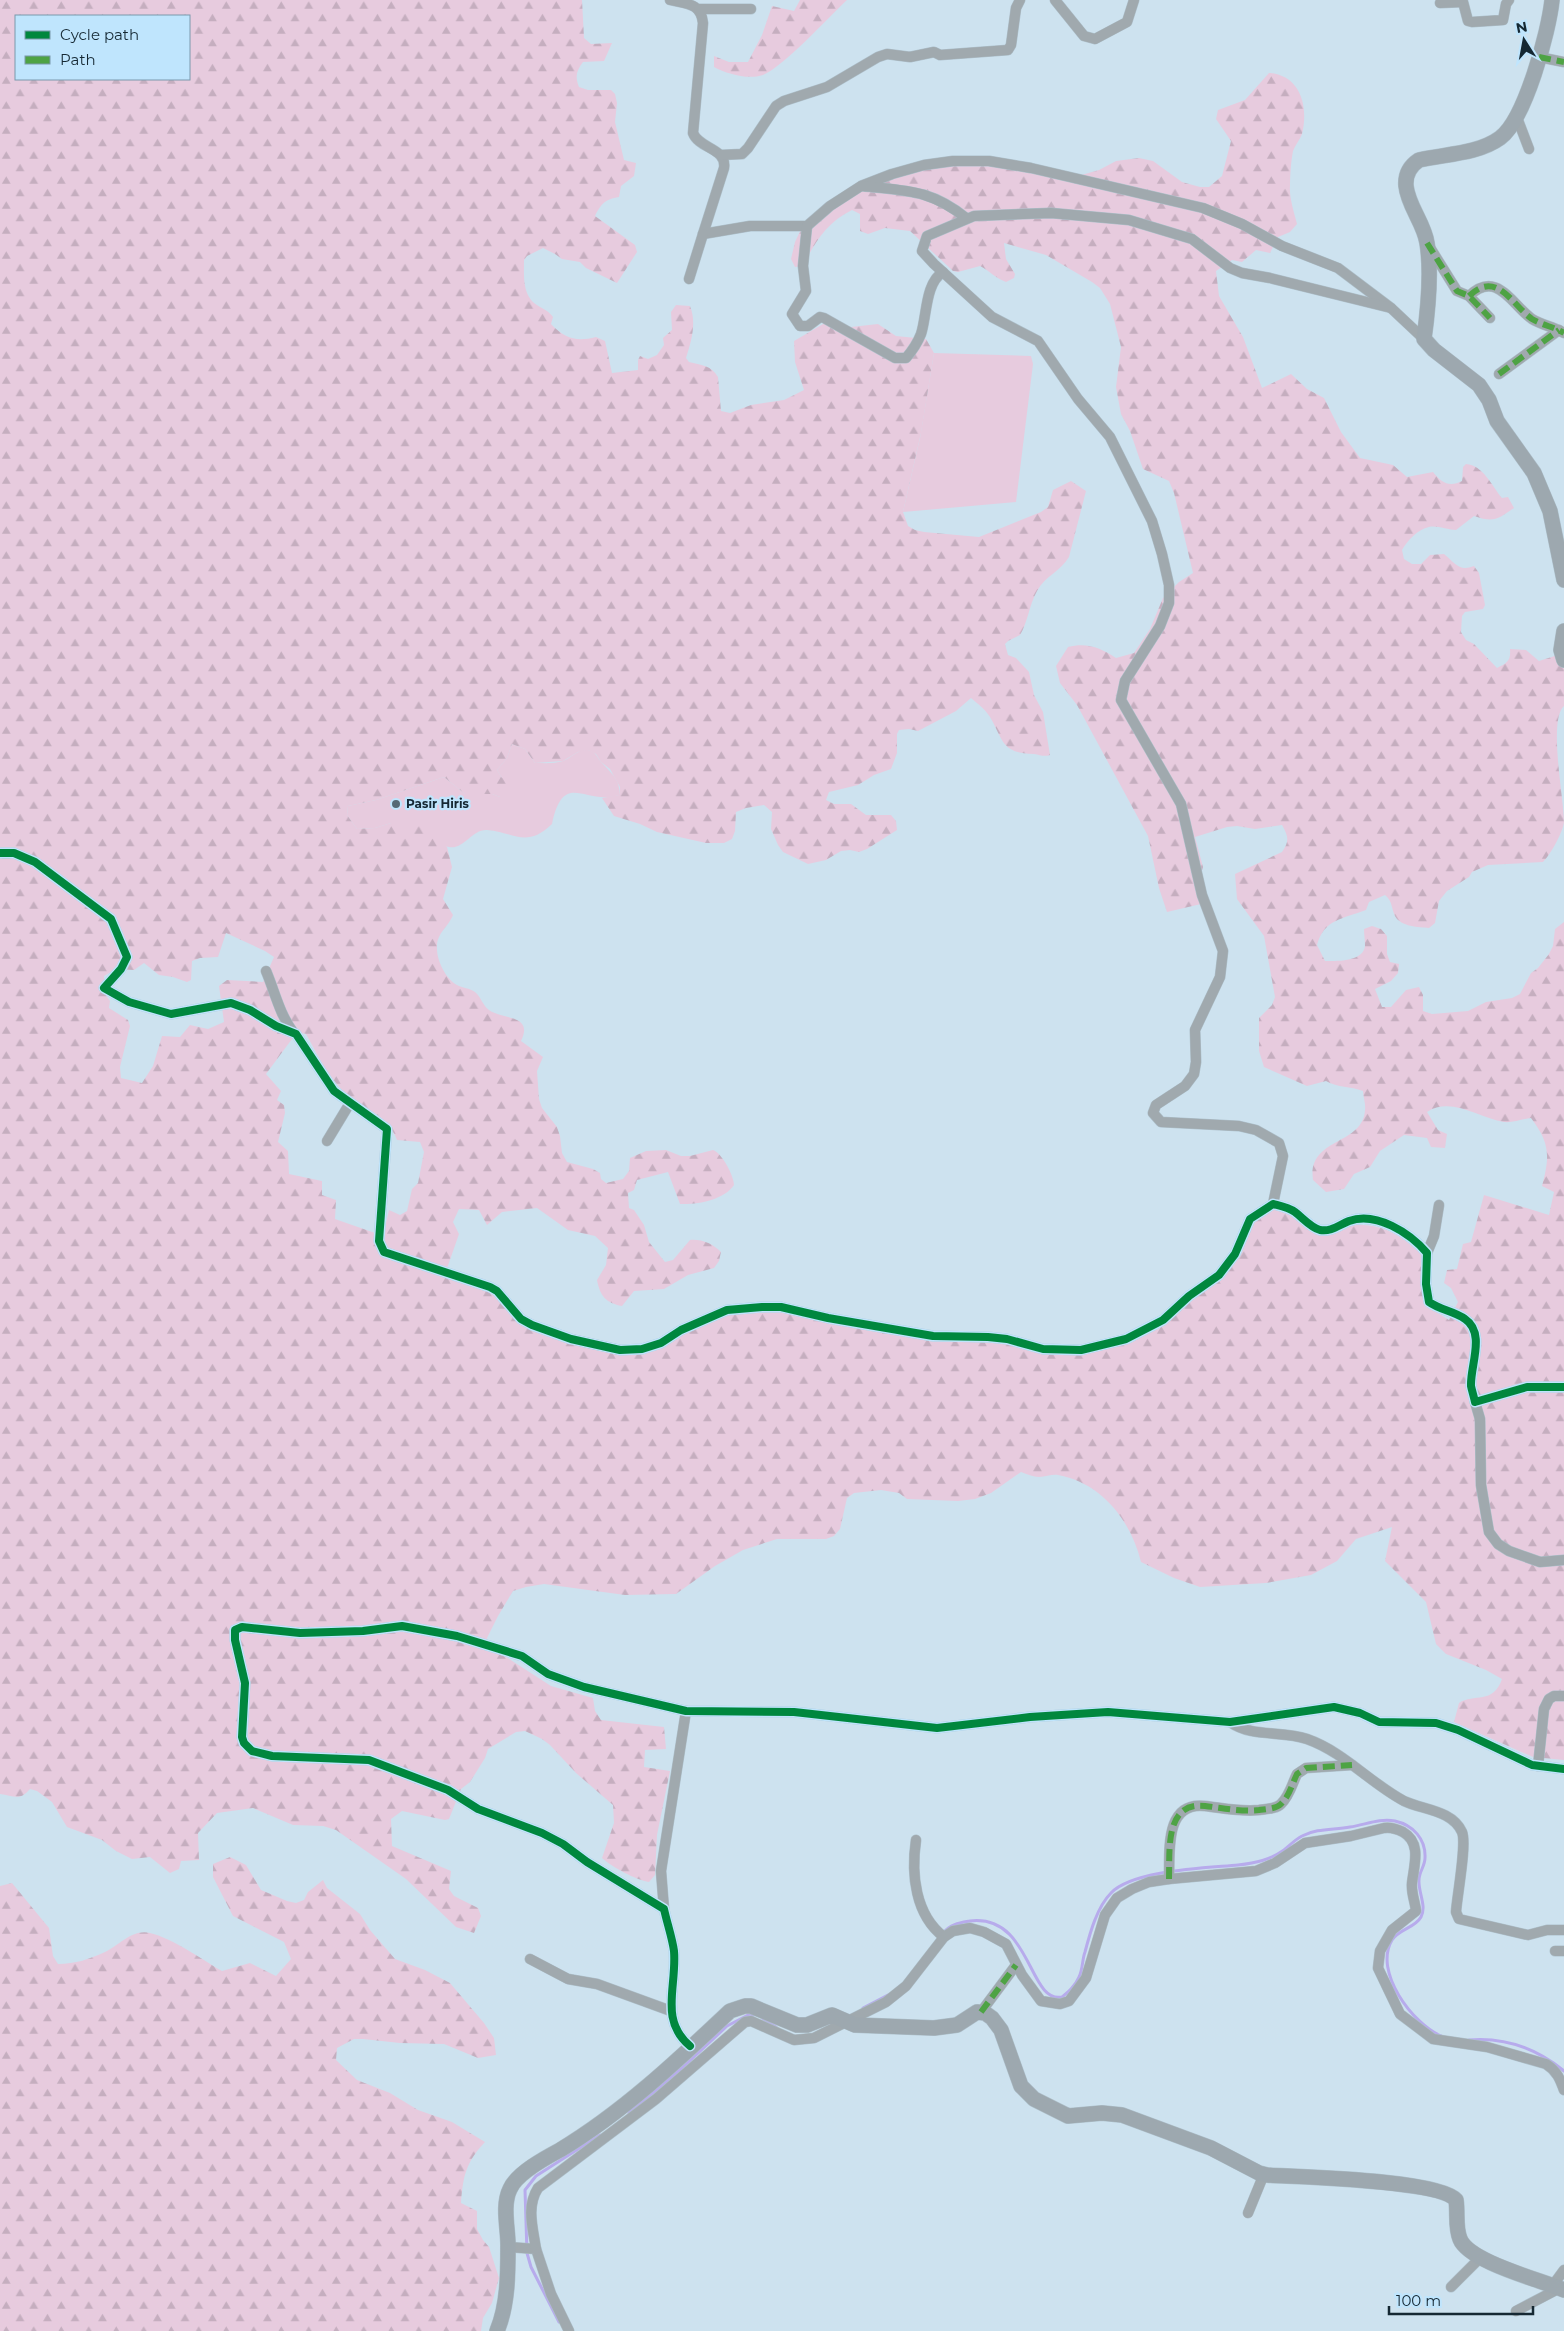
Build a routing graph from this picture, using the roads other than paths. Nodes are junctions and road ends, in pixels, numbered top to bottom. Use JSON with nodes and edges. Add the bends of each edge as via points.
{"nodes":[{"id":1,"x":670,"y":0,"type":"edge"},
{"id":2,"x":1020,"y":0,"type":"edge"},
{"id":3,"x":1055,"y":0,"type":"edge"},
{"id":4,"x":1134,"y":0,"type":"edge"},
{"id":5,"x":1509,"y":0,"type":"edge"},
{"id":6,"x":1552,"y":0,"type":"edge"},
{"id":7,"x":1440,"y":3,"type":"dead end"},
{"id":8,"x":699,"y":9,"type":"junction"},
{"id":9,"x":751,"y":9,"type":"dead end"},
{"id":10,"x":1539,"y":57,"type":"junction"},
{"id":11,"x":1564,"y":62,"type":"edge"},
{"id":12,"x":1516,"y":115,"type":"junction"},
{"id":13,"x":1529,"y":149,"type":"dead end"},
{"id":14,"x":721,"y":155,"type":"junction"},
{"id":15,"x":862,"y":186,"type":"junction"},
{"id":16,"x":966,"y":218,"type":"junction"},
{"id":17,"x":807,"y":226,"type":"junction"},
{"id":18,"x":703,"y":234,"type":"junction"},
{"id":19,"x":1427,"y":243,"type":"junction"},
{"id":20,"x":943,"y":272,"type":"junction"},
{"id":21,"x":688,"y":279,"type":"dead end"},
{"id":22,"x":1469,"y":296,"type":"junction"},
{"id":23,"x":1391,"y":308,"type":"junction"},
{"id":24,"x":1490,"y":318,"type":"dead end"},
{"id":25,"x":1561,"y":332,"type":"edge"},
{"id":26,"x":1424,"y":339,"type":"junction"},
{"id":27,"x":1499,"y":374,"type":"dead end"},
{"id":28,"x":1564,"y":580,"type":"edge"},
{"id":29,"x":1564,"y":631,"type":"edge"},
{"id":30,"x":1564,"y":660,"type":"edge"},
{"id":31,"x":0,"y":853,"type":"edge"},
{"id":32,"x":266,"y":971,"type":"dead end"},
{"id":33,"x":293,"y":1032,"type":"junction"},
{"id":34,"x":350,"y":1103,"type":"junction"},
{"id":35,"x":327,"y":1141,"type":"dead end"},
{"id":36,"x":1273,"y":1204,"type":"junction"},
{"id":37,"x":1439,"y":1205,"type":"dead end"},
{"id":38,"x":1427,"y":1253,"type":"junction"},
{"id":39,"x":1564,"y":1387,"type":"edge"},
{"id":40,"x":1475,"y":1402,"type":"junction"},
{"id":41,"x":1564,"y":1560,"type":"edge"},
{"id":42,"x":1564,"y":1696,"type":"edge"},
{"id":43,"x":686,"y":1711,"type":"junction"},
{"id":44,"x":1230,"y":1722,"type":"junction"},
{"id":45,"x":1352,"y":1765,"type":"junction"},
{"id":46,"x":1538,"y":1766,"type":"junction"},
{"id":47,"x":1564,"y":1769,"type":"edge"},
{"id":48,"x":916,"y":1840,"type":"dead end"},
{"id":49,"x":1169,"y":1875,"type":"junction"},
{"id":50,"x":664,"y":1909,"type":"junction"},
{"id":51,"x":1564,"y":1930,"type":"edge"},
{"id":52,"x":940,"y":1934,"type":"junction"},
{"id":53,"x":530,"y":1959,"type":"dead end"},
{"id":54,"x":1016,"y":1965,"type":"junction"},
{"id":55,"x":671,"y":2011,"type":"junction"},
{"id":56,"x":981,"y":2012,"type":"junction"},
{"id":57,"x":842,"y":2020,"type":"junction"},
{"id":58,"x":690,"y":2046,"type":"junction"},
{"id":59,"x":1564,"y":2090,"type":"edge"},
{"id":60,"x":1264,"y":2174,"type":"junction"},
{"id":61,"x":1248,"y":2213,"type":"dead end"},
{"id":62,"x":508,"y":2247,"type":"junction"},
{"id":63,"x":536,"y":2249,"type":"junction"},
{"id":64,"x":1481,"y":2257,"type":"junction"},
{"id":65,"x":1564,"y":2270,"type":"edge"},
{"id":66,"x":1451,"y":2286,"type":"dead end"},
{"id":67,"x":1559,"y":2288,"type":"edge"},
{"id":68,"x":1516,"y":2311,"type":"dead end"},
{"id":69,"x":497,"y":2331,"type":"edge"},
{"id":70,"x":569,"y":2331,"type":"edge"}],
"edges":[{"from":1,"to":8,"type":"street"},
{"from":2,"to":14,"type":"street","via":[[1008,50],[940,55],[934,52],[910,57],[887,54],[827,86],[784,101],[776,106],[742,154]]},
{"from":3,"to":4,"type":"street","via":[[1084,36],[1095,39],[1127,22]]},
{"from":5,"to":7,"type":"street","via":[[1503,20],[1472,22],[1468,21],[1463,2]]},
{"from":6,"to":10,"type":"street"},
{"from":8,"to":9,"type":"street"},
{"from":8,"to":14,"type":"street","via":[[703,23],[693,133],[696,139]]},
{"from":10,"to":11,"type":"street"},
{"from":10,"to":12,"type":"street"},
{"from":12,"to":13,"type":"street"},
{"from":12,"to":19,"type":"street","via":[[1507,131],[1481,147],[1412,164],[1406,186]]},
{"from":14,"to":18,"type":"street","via":[[724,168]]},
{"from":15,"to":16,"type":"street","via":[[922,193],[948,204]]},
{"from":15,"to":17,"type":"street","via":[[830,206]]},
{"from":15,"to":23,"type":"street","via":[[892,174],[953,161],[989,161],[1070,177],[1219,214],[1282,246],[1338,268]]},
{"from":16,"to":20,"type":"street","via":[[927,236],[923,243],[922,251]]},
{"from":16,"to":23,"type":"street","via":[[1051,212],[1129,220],[1192,239],[1230,268],[1242,273]]},
{"from":17,"to":18,"type":"street","via":[[750,226]]},
{"from":17,"to":20,"type":"street","via":[[806,290],[792,314],[800,326],[808,326],[820,317],[824,318],[894,358],[906,358],[917,342],[932,286]]},
{"from":18,"to":21,"type":"street"},
{"from":19,"to":22,"type":"street","via":[[1456,291]]},
{"from":19,"to":26,"type":"street","via":[[1428,314]]},
{"from":20,"to":36,"type":"street","via":[[992,317],[1038,341],[1078,399],[1110,437],[1152,521],[1169,585],[1169,603],[1160,626],[1125,681],[1121,700],[1181,804],[1202,895],[1223,951],[1220,977],[1196,1030],[1194,1074],[1185,1086],[1156,1105],[1152,1114],[1162,1122],[1239,1126],[1256,1130],[1279,1142],[1283,1156]]},
{"from":22,"to":24,"type":"street"},
{"from":22,"to":25,"type":"street","via":[[1483,287],[1497,288],[1507,293],[1535,321]]},
{"from":23,"to":26,"type":"street"},
{"from":25,"to":27,"type":"street"},
{"from":26,"to":28,"type":"street","via":[[1479,384],[1497,421],[1534,473],[1550,511]]},
{"from":29,"to":30,"type":"street","via":[[1561,650]]},
{"from":31,"to":33,"type":"street","via":[[14,853],[35,862],[111,919],[126,957],[122,969],[104,988],[129,1002],[171,1014],[233,1003]]},
{"from":32,"to":33,"type":"street","via":[[283,1018]]},
{"from":33,"to":34,"type":"street","via":[[334,1091]]},
{"from":34,"to":35,"type":"street"},
{"from":34,"to":36,"type":"street","via":[[385,1126],[388,1133],[379,1241],[384,1252],[490,1288],[521,1319],[543,1330],[620,1350],[642,1349],[661,1343],[681,1330],[726,1310],[762,1307],[780,1307],[933,1336],[1007,1339],[1043,1349],[1067,1351],[1106,1345],[1126,1339],[1163,1320],[1219,1275],[1235,1254],[1250,1220]]},
{"from":36,"to":38,"type":"street","via":[[1294,1211],[1320,1230],[1357,1219],[1380,1221],[1408,1236]]},
{"from":37,"to":38,"type":"street","via":[[1434,1236]]},
{"from":38,"to":40,"type":"street","via":[[1429,1302],[1464,1318],[1474,1329],[1471,1386]]},
{"from":39,"to":40,"type":"street","via":[[1527,1387]]},
{"from":40,"to":41,"type":"street","via":[[1480,1419],[1481,1485],[1489,1532],[1498,1544],[1509,1551],[1540,1562]]},
{"from":42,"to":46,"type":"street","via":[[1549,1698],[1544,1709]]},
{"from":43,"to":44,"type":"street","via":[[794,1712],[938,1728],[1108,1712]]},
{"from":43,"to":50,"type":"street","via":[[661,1871]]},
{"from":43,"to":50,"type":"street","via":[[584,1687],[548,1674],[522,1656],[491,1645],[402,1626],[331,1633],[242,1627],[235,1630],[234,1640],[245,1683],[242,1737],[252,1751],[272,1756],[369,1760],[448,1790],[478,1809],[563,1844]]},
{"from":44,"to":45,"type":"street","via":[[1243,1730],[1305,1738],[1324,1746]]},
{"from":44,"to":46,"type":"street","via":[[1334,1708],[1384,1722],[1436,1723]]},
{"from":45,"to":49,"type":"street","via":[[1306,1768],[1297,1774],[1294,1786],[1274,1808],[1190,1806],[1182,1810],[1173,1823]]},
{"from":45,"to":51,"type":"street","via":[[1400,1799],[1447,1816],[1458,1825],[1464,1838],[1456,1912],[1459,1919],[1528,1935]]},
{"from":46,"to":47,"type":"street"},
{"from":48,"to":52,"type":"street","via":[[913,1879],[928,1921]]},
{"from":49,"to":54,"type":"street","via":[[1132,1889],[1111,1905],[1094,1945],[1086,1978],[1069,2001],[1060,2004],[1041,2001]]},
{"from":49,"to":59,"type":"street","via":[[1256,1871],[1275,1863],[1305,1842],[1384,1828],[1399,1830],[1410,1838],[1415,1848],[1412,1893],[1416,1911],[1392,1930],[1380,1951],[1378,1968],[1395,2006],[1410,2023],[1433,2040],[1486,2047],[1546,2064],[1558,2076]]},
{"from":50,"to":55,"type":"street","via":[[674,1950]]},
{"from":52,"to":54,"type":"street","via":[[970,1928],[984,1932],[1006,1944]]},
{"from":52,"to":57,"type":"street","via":[[906,1986],[886,2002]]},
{"from":53,"to":55,"type":"street","via":[[568,1979],[596,1984]]},
{"from":54,"to":56,"type":"street"},
{"from":55,"to":58,"type":"street","via":[[681,2038]]},
{"from":56,"to":57,"type":"street","via":[[957,2025],[934,2028],[878,2027]]},
{"from":56,"to":60,"type":"street","via":[[992,2018],[1001,2030],[1021,2086],[1034,2099],[1068,2116],[1122,2115],[1211,2148]]},
{"from":57,"to":58,"type":"street","via":[[797,2025],[745,2006],[730,2011]]},
{"from":57,"to":63,"type":"street","via":[[814,2038],[802,2040],[794,2040],[751,2021],[739,2026],[656,2100],[538,2188],[530,2206]]},
{"from":58,"to":62,"type":"street","via":[[592,2130],[523,2173],[510,2189],[506,2211]]},
{"from":60,"to":61,"type":"street"},
{"from":60,"to":64,"type":"street","via":[[1408,2184],[1444,2192],[1456,2200],[1462,2244]]},
{"from":62,"to":63,"type":"street"},
{"from":62,"to":69,"type":"street","via":[[508,2280]]},
{"from":63,"to":70,"type":"street","via":[[551,2294]]},
{"from":64,"to":66,"type":"street"},
{"from":64,"to":67,"type":"street"},
{"from":65,"to":67,"type":"street"},
{"from":67,"to":68,"type":"street"}]}
